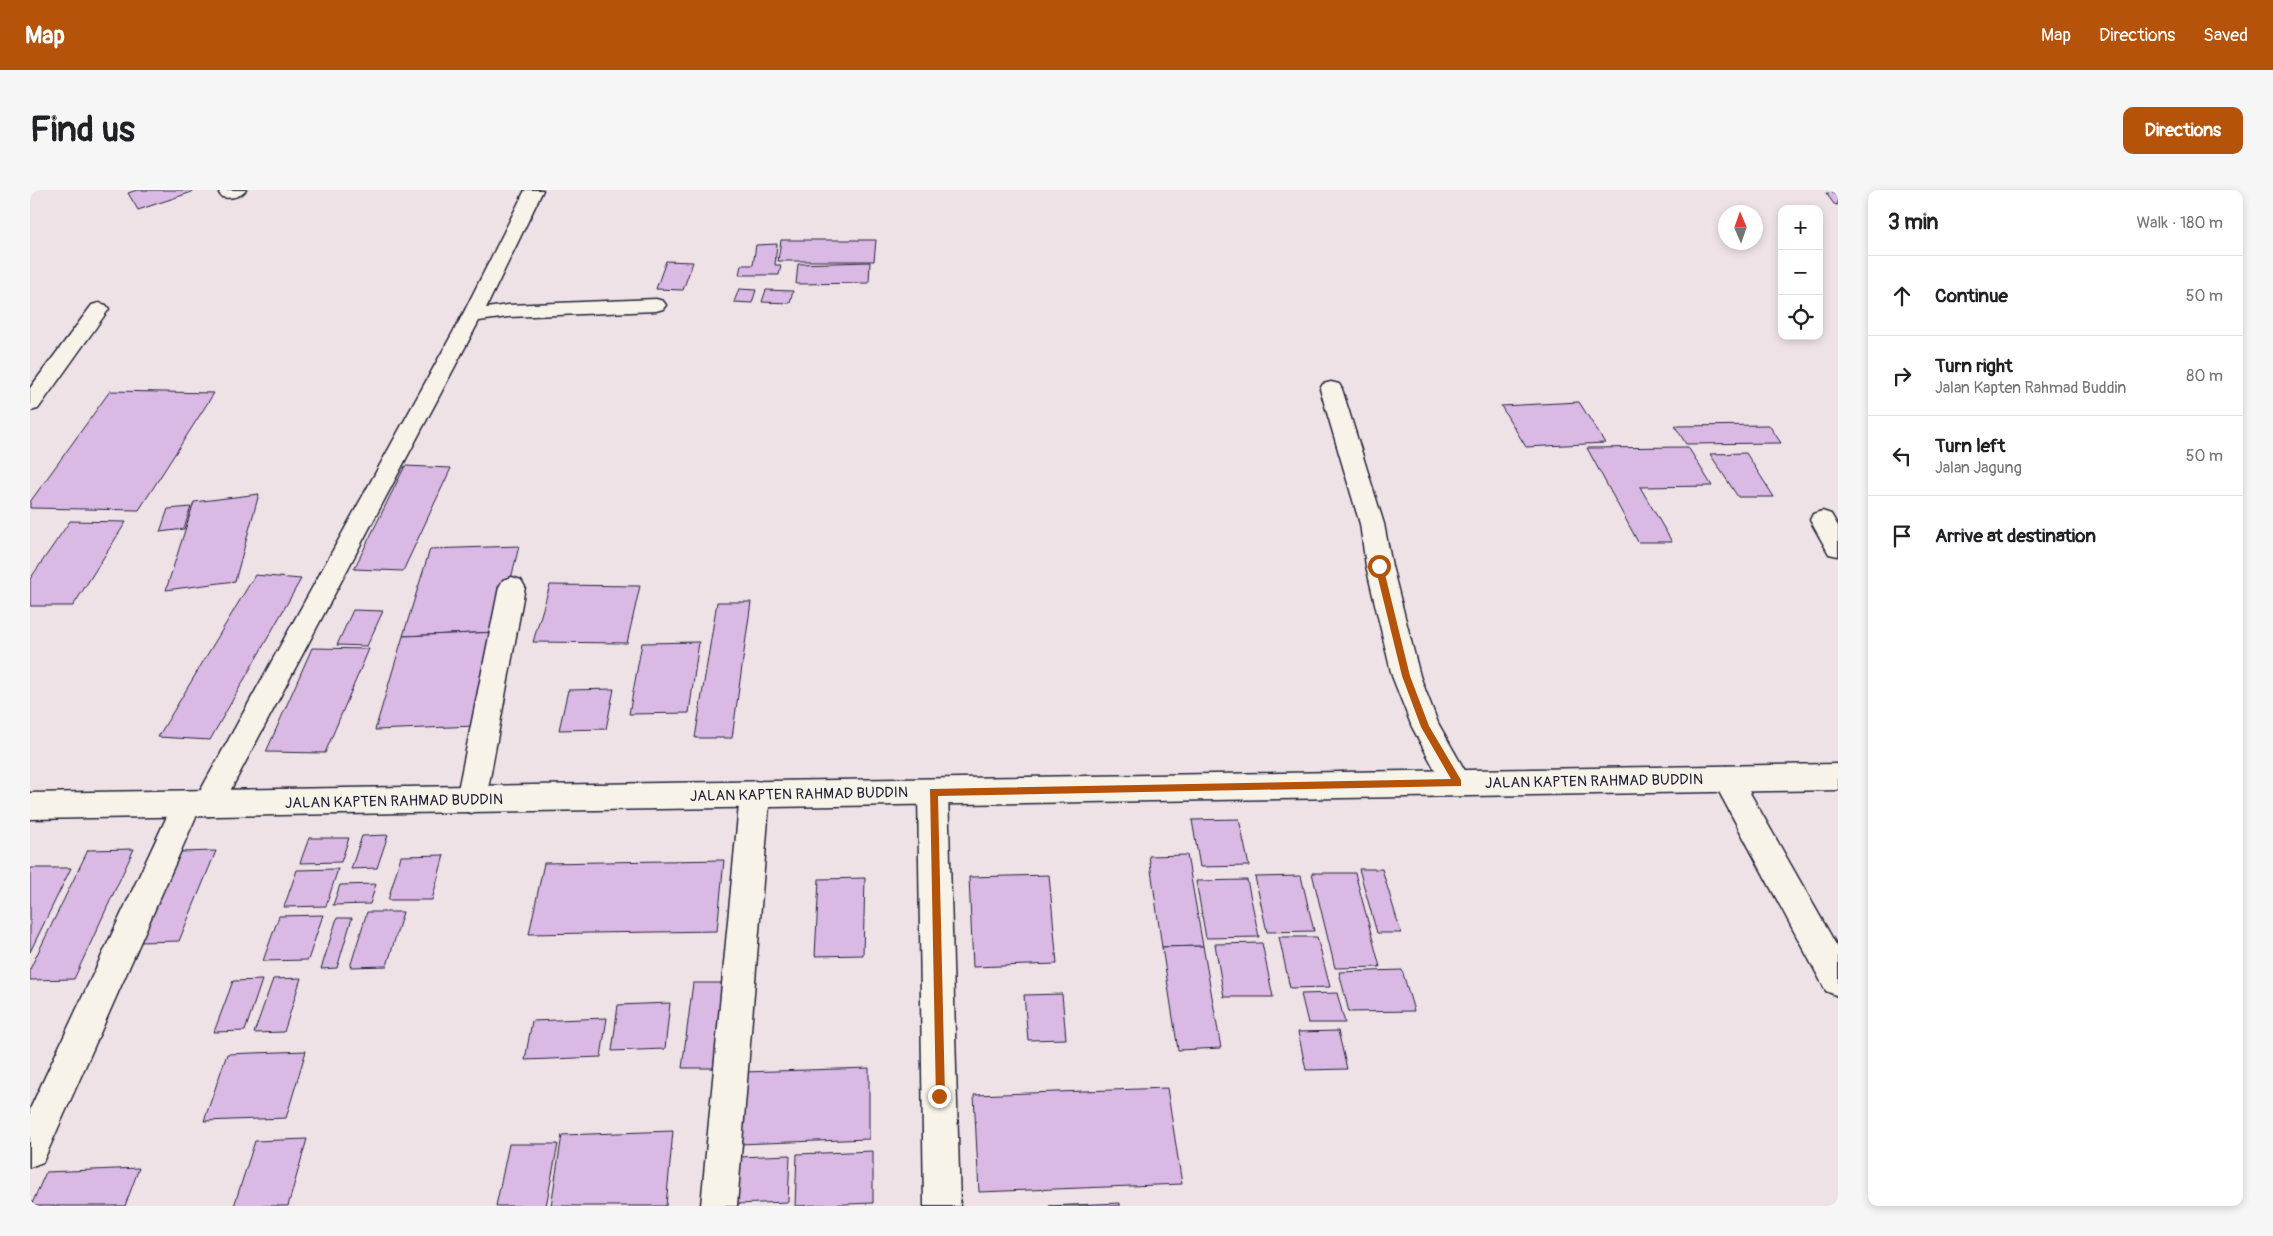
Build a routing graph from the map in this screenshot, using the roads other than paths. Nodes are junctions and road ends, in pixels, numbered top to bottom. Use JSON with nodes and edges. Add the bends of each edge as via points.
{"nodes":[{"id":1,"x":534,"y":190,"type":"edge"},
{"id":2,"x":656,"y":305,"type":"dead end"},
{"id":3,"x":99,"y":308,"type":"dead end"},
{"id":4,"x":472,"y":316,"type":"junction"},
{"id":5,"x":1331,"y":389,"type":"dead end"},
{"id":6,"x":30,"y":404,"type":"edge"},
{"id":7,"x":1822,"y":520,"type":"dead end"},
{"id":8,"x":1838,"y":546,"type":"edge"},
{"id":9,"x":512,"y":587,"type":"dead end"},
{"id":10,"x":1838,"y":777,"type":"edge"},
{"id":11,"x":1728,"y":779,"type":"junction"},
{"id":12,"x":1458,"y":783,"type":"junction"},
{"id":13,"x":933,"y":792,"type":"junction"},
{"id":14,"x":755,"y":794,"type":"junction"},
{"id":15,"x":470,"y":800,"type":"junction"},
{"id":16,"x":198,"y":804,"type":"junction"},
{"id":17,"x":30,"y":806,"type":"edge"},
{"id":18,"x":1838,"y":980,"type":"edge"},
{"id":19,"x":30,"y":1149,"type":"edge"},
{"id":20,"x":719,"y":1206,"type":"edge"},
{"id":21,"x":942,"y":1206,"type":"edge"}],
"edges":[{"from":1,"to":4,"type":"street"},
{"from":2,"to":4,"type":"street","via":[[508,311]]},
{"from":3,"to":6,"type":"street"},
{"from":4,"to":16,"type":"street"},
{"from":5,"to":12,"type":"street","via":[[1372,524],[1406,676],[1426,727]]},
{"from":7,"to":8,"type":"street"},
{"from":9,"to":15,"type":"street"},
{"from":10,"to":11,"type":"street","name":"JALAN KAPTEN RAHMAD BUDDIN"},
{"from":11,"to":12,"type":"street","name":"JALAN KAPTEN RAHMAD BUDDIN"},
{"from":11,"to":18,"type":"street"},
{"from":12,"to":13,"type":"street","name":"JALAN KAPTEN RAHMAD BUDDIN"},
{"from":13,"to":14,"type":"street","name":"JALAN KAPTEN RAHMAD BUDDIN"},
{"from":13,"to":21,"type":"street"},
{"from":14,"to":15,"type":"street","name":"JALAN KAPTEN RAHMAD BUDDIN"},
{"from":14,"to":20,"type":"street"},
{"from":15,"to":16,"type":"street","name":"JALAN KAPTEN RAHMAD BUDDIN"},
{"from":16,"to":17,"type":"street","name":"JALAN KAPTEN RAHMAD BUDDIN"},
{"from":16,"to":19,"type":"street"}]}
